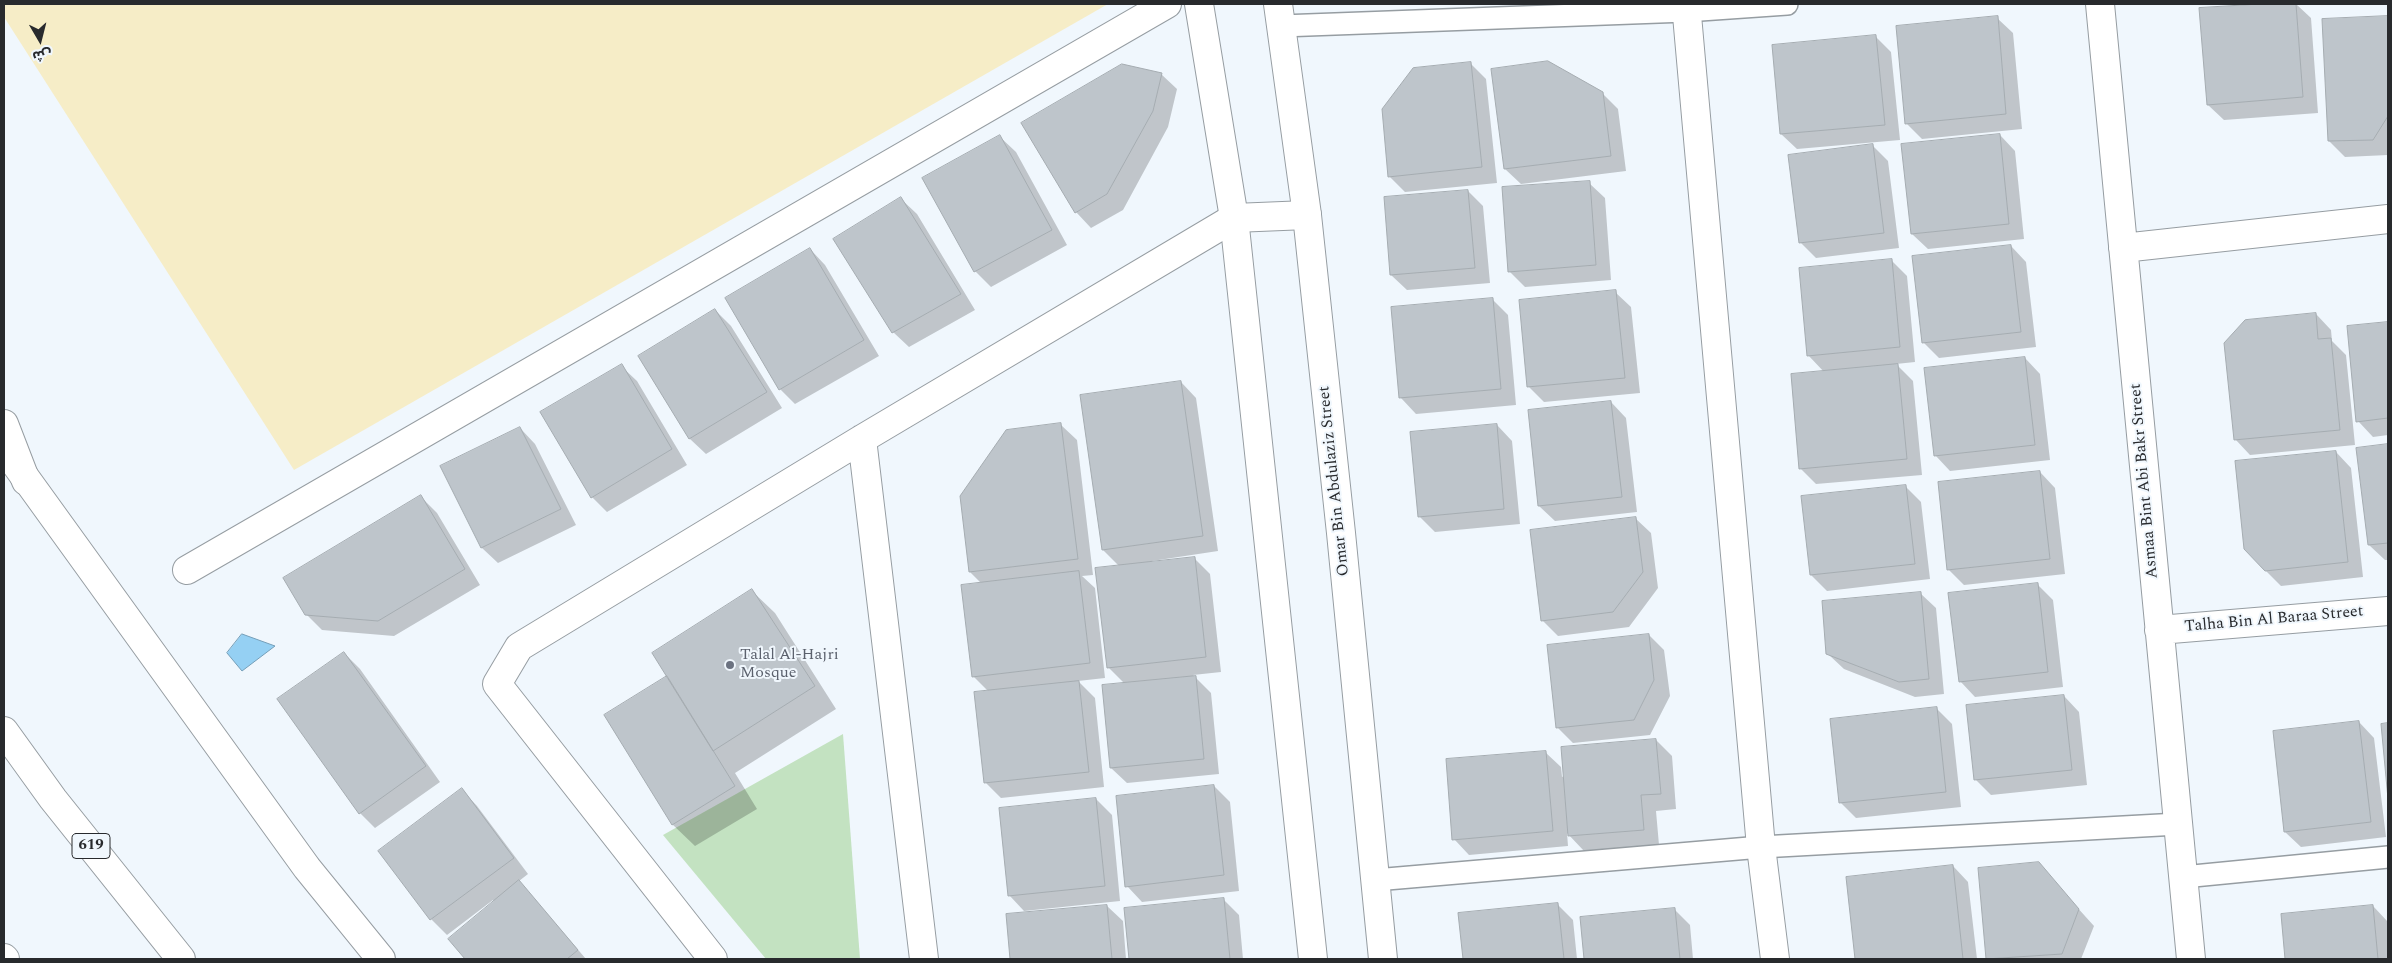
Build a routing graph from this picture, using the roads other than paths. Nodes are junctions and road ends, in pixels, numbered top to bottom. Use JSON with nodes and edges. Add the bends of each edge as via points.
{"nodes":[{"id":1,"x":1167,"y":4,"type":"edge"},
{"id":2,"x":1199,"y":4,"type":"edge"},
{"id":3,"x":1788,"y":4,"type":"edge"},
{"id":4,"x":2100,"y":4,"type":"edge"},
{"id":5,"x":1686,"y":7,"type":"edge"},
{"id":6,"x":1279,"y":15,"type":"edge"},
{"id":7,"x":1307,"y":215,"type":"junction"},
{"id":8,"x":1234,"y":218,"type":"junction"},
{"id":9,"x":2388,"y":219,"type":"edge"},
{"id":10,"x":2123,"y":248,"type":"junction"},
{"id":11,"x":4,"y":424,"type":"edge"},
{"id":12,"x":862,"y":439,"type":"junction"},
{"id":13,"x":4,"y":447,"type":"edge"},
{"id":14,"x":26,"y":481,"type":"junction"},
{"id":15,"x":187,"y":570,"type":"dead end"},
{"id":16,"x":2388,"y":611,"type":"edge"},
{"id":17,"x":2159,"y":630,"type":"junction"},
{"id":18,"x":4,"y":731,"type":"edge"},
{"id":19,"x":2178,"y":824,"type":"junction"},
{"id":20,"x":1761,"y":847,"type":"junction"},
{"id":21,"x":2388,"y":857,"type":"edge"},
{"id":22,"x":2183,"y":877,"type":"junction"},
{"id":23,"x":1375,"y":880,"type":"junction"},
{"id":24,"x":181,"y":959,"type":"edge"},
{"id":25,"x":381,"y":959,"type":"edge"},
{"id":26,"x":713,"y":959,"type":"edge"},
{"id":27,"x":924,"y":959,"type":"edge"},
{"id":28,"x":1313,"y":959,"type":"edge"},
{"id":29,"x":1383,"y":959,"type":"edge"},
{"id":30,"x":1775,"y":959,"type":"edge"},
{"id":31,"x":2191,"y":959,"type":"edge"}],
"edges":[{"from":1,"to":15,"type":"main road"},
{"from":2,"to":8,"type":"main road"},
{"from":3,"to":5,"type":"lane"},
{"from":4,"to":10,"type":"main road","name":"Asmaa Bint Abi Bakr Street"},
{"from":5,"to":6,"type":"lane"},
{"from":5,"to":20,"type":"main road"},
{"from":6,"to":7,"type":"main road","name":"Omar Bin Abdulaziz Street"},
{"from":7,"to":8,"type":"main road"},
{"from":7,"to":23,"type":"main road","name":"Omar Bin Abdulaziz Street"},
{"from":8,"to":12,"type":"main road"},
{"from":8,"to":28,"type":"main road"},
{"from":9,"to":10,"type":"main road"},
{"from":10,"to":17,"type":"main road","name":"Asmaa Bint Abi Bakr Street"},
{"from":11,"to":14,"type":"main road"},
{"from":12,"to":26,"type":"main road","via":[[519,648],[497,684]]},
{"from":12,"to":27,"type":"main road"},
{"from":13,"to":14,"type":"main road"},
{"from":14,"to":25,"type":"main road","via":[[307,868]]},
{"from":16,"to":17,"type":"main road","name":"Talha Bin Al Baraa Street"},
{"from":17,"to":19,"type":"main road","name":"Asmaa Bint Abi Bakr Street"},
{"from":18,"to":24,"type":"main road","number":"619","via":[[53,799]]},
{"from":19,"to":20,"type":"lane"},
{"from":19,"to":22,"type":"main road","name":"Asmaa Bint Abi Bakr Street"},
{"from":20,"to":23,"type":"lane"},
{"from":20,"to":30,"type":"main road"},
{"from":21,"to":22,"type":"lane"},
{"from":22,"to":31,"type":"main road","name":"Asmaa Bint Abi Bakr Street"},
{"from":23,"to":29,"type":"main road","name":"Omar Bin Abdulaziz Street"}]}
